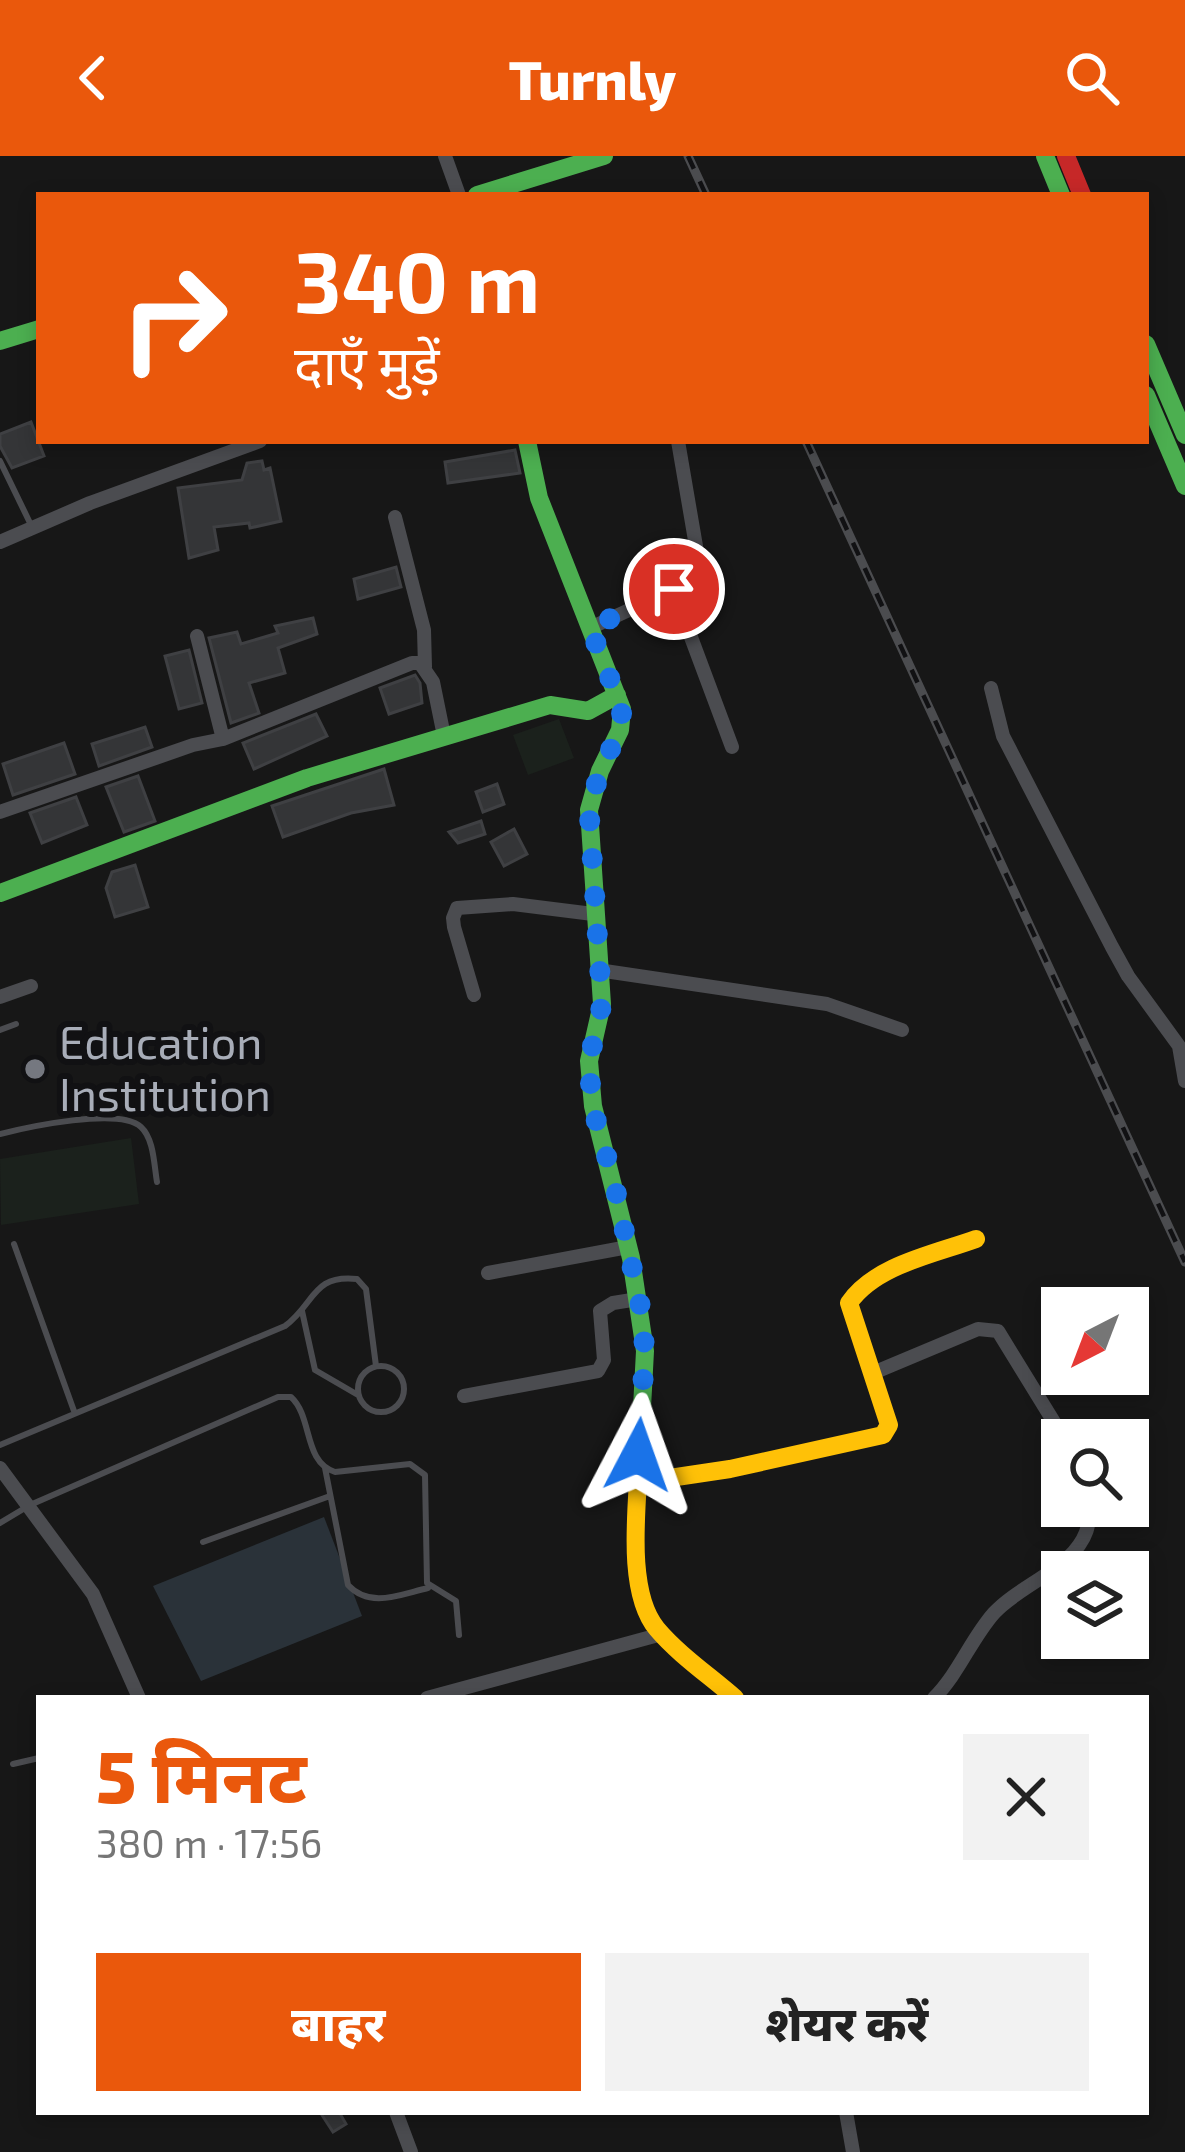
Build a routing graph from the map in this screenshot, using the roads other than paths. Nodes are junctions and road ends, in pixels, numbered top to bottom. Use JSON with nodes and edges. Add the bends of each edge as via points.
{"nodes":[{"id":1,"x":445,"y":156,"type":"edge"},
{"id":2,"x":604,"y":156,"type":"edge"},
{"id":3,"x":1045,"y":156,"type":"edge"},
{"id":4,"x":1066,"y":156,"type":"edge"},
{"id":5,"x":458,"y":192,"type":"edge"},
{"id":6,"x":487,"y":192,"type":"edge"},
{"id":7,"x":1060,"y":192,"type":"edge"},
{"id":8,"x":1081,"y":192,"type":"edge"},
{"id":9,"x":36,"y":330,"type":"edge"},
{"id":10,"x":0,"y":340,"type":"edge"},
{"id":11,"x":1149,"y":351,"type":"edge"},
{"id":12,"x":1149,"y":401,"type":"edge"},
{"id":13,"x":1185,"y":435,"type":"edge"},
{"id":14,"x":252,"y":444,"type":"edge"},
{"id":15,"x":528,"y":444,"type":"edge"},
{"id":16,"x":679,"y":444,"type":"edge"},
{"id":17,"x":0,"y":460,"type":"edge"},
{"id":18,"x":1185,"y":486,"type":"edge"},
{"id":19,"x":395,"y":517,"type":"dead end"},
{"id":20,"x":32,"y":528,"type":"junction"},
{"id":21,"x":0,"y":542,"type":"edge"},
{"id":22,"x":674,"y":589,"type":"junction"},
{"id":23,"x":590,"y":628,"type":"junction"},
{"id":24,"x":197,"y":636,"type":"dead end"},
{"id":25,"x":425,"y":667,"type":"junction"},
{"id":26,"x":991,"y":688,"type":"dead end"},
{"id":27,"x":617,"y":695,"type":"junction"},
{"id":28,"x":444,"y":736,"type":"junction"},
{"id":29,"x":223,"y":739,"type":"junction"},
{"id":30,"x":732,"y":747,"type":"dead end"},
{"id":31,"x":0,"y":812,"type":"edge"},
{"id":32,"x":0,"y":893,"type":"edge"},
{"id":33,"x":593,"y":914,"type":"junction"},
{"id":34,"x":598,"y":970,"type":"junction"},
{"id":35,"x":31,"y":986,"type":"dead end"},
{"id":36,"x":474,"y":995,"type":"dead end"},
{"id":37,"x":0,"y":997,"type":"edge"},
{"id":38,"x":16,"y":1024,"type":"dead end"},
{"id":39,"x":0,"y":1030,"type":"edge"},
{"id":40,"x":902,"y":1030,"type":"dead end"},
{"id":41,"x":1185,"y":1082,"type":"edge"},
{"id":42,"x":0,"y":1134,"type":"edge"},
{"id":43,"x":157,"y":1181,"type":"dead end"},
{"id":44,"x":976,"y":1240,"type":"dead end"},
{"id":45,"x":14,"y":1244,"type":"dead end"},
{"id":46,"x":628,"y":1247,"type":"junction"},
{"id":47,"x":488,"y":1273,"type":"dead end"},
{"id":48,"x":638,"y":1299,"type":"junction"},
{"id":49,"x":302,"y":1311,"type":"junction"},
{"id":50,"x":376,"y":1366,"type":"junction"},
{"id":51,"x":873,"y":1372,"type":"junction"},
{"id":52,"x":358,"y":1395,"type":"junction"},
{"id":53,"x":464,"y":1396,"type":"dead end"},
{"id":54,"x":74,"y":1411,"type":"junction"},
{"id":55,"x":1052,"y":1419,"type":"edge"},
{"id":56,"x":0,"y":1445,"type":"edge"},
{"id":57,"x":0,"y":1468,"type":"edge"},
{"id":58,"x":325,"y":1468,"type":"junction"},
{"id":59,"x":636,"y":1484,"type":"junction"},
{"id":60,"x":330,"y":1496,"type":"junction"},
{"id":61,"x":30,"y":1505,"type":"junction"},
{"id":62,"x":0,"y":1523,"type":"edge"},
{"id":63,"x":1087,"y":1527,"type":"edge"},
{"id":64,"x":203,"y":1542,"type":"dead end"},
{"id":65,"x":430,"y":1587,"type":"junction"},
{"id":66,"x":459,"y":1634,"type":"dead end"},
{"id":67,"x":662,"y":1634,"type":"junction"},
{"id":68,"x":139,"y":1695,"type":"edge"},
{"id":69,"x":438,"y":1695,"type":"edge"},
{"id":70,"x":732,"y":1695,"type":"edge"},
{"id":71,"x":936,"y":1695,"type":"edge"},
{"id":72,"x":36,"y":1759,"type":"edge"},
{"id":73,"x":13,"y":1764,"type":"dead end"},
{"id":74,"x":397,"y":2115,"type":"edge"},
{"id":75,"x":847,"y":2115,"type":"edge"},
{"id":76,"x":411,"y":2152,"type":"edge"},
{"id":77,"x":853,"y":2152,"type":"edge"}],
"edges":[{"from":1,"to":5,"type":"street"},
{"from":2,"to":6,"type":"main road"},
{"from":3,"to":7,"type":"main road"},
{"from":4,"to":8,"type":"main road"},
{"from":9,"to":10,"type":"main road"},
{"from":11,"to":13,"type":"main road"},
{"from":12,"to":18,"type":"main road"},
{"from":14,"to":20,"type":"street"},
{"from":15,"to":23,"type":"main road","via":[[539,498]]},
{"from":16,"to":22,"type":"street","via":[[697,552],[694,575]]},
{"from":17,"to":20,"type":"lane"},
{"from":19,"to":25,"type":"street","via":[[424,630]]},
{"from":20,"to":21,"type":"street"},
{"from":22,"to":23,"type":"street"},
{"from":22,"to":30,"type":"street"},
{"from":23,"to":27,"type":"main road"},
{"from":24,"to":29,"type":"street"},
{"from":25,"to":28,"type":"street"},
{"from":25,"to":29,"type":"street","via":[[412,663]]},
{"from":26,"to":41,"type":"street","via":[[1003,736],[1112,947],[1180,1046]]},
{"from":27,"to":28,"type":"main road","via":[[588,710],[550,705]]},
{"from":27,"to":33,"type":"main road","via":[[620,730],[589,810]]},
{"from":28,"to":32,"type":"main road","via":[[307,778]]},
{"from":29,"to":31,"type":"street"},
{"from":33,"to":34,"type":"main road"},
{"from":33,"to":36,"type":"street","via":[[513,904],[457,908],[454,927]]},
{"from":34,"to":40,"type":"street","via":[[827,1004]]},
{"from":34,"to":46,"type":"main road","via":[[592,1106]]},
{"from":35,"to":37,"type":"street"},
{"from":38,"to":39,"type":"lane"},
{"from":42,"to":43,"type":"lane","via":[[125,1119],[149,1139]]},
{"from":44,"to":51,"type":"main road","via":[[851,1295]]},
{"from":45,"to":54,"type":"lane"},
{"from":46,"to":47,"type":"street"},
{"from":46,"to":48,"type":"main road"},
{"from":48,"to":53,"type":"street","via":[[600,1311],[598,1371]]},
{"from":48,"to":59,"type":"main road","via":[[645,1351]]},
{"from":49,"to":50,"type":"lane","via":[[326,1282],[357,1279],[366,1289]]},
{"from":49,"to":52,"type":"lane","via":[[315,1370]]},
{"from":49,"to":54,"type":"lane","via":[[285,1326]]},
{"from":50,"to":52,"type":"lane","via":[[363,1374]]},
{"from":50,"to":52,"type":"lane","via":[[402,1378],[402,1400],[376,1412]]},
{"from":51,"to":55,"type":"street","via":[[978,1329],[998,1331]]},
{"from":51,"to":59,"type":"main road","via":[[889,1425],[883,1435]]},
{"from":54,"to":56,"type":"lane"},
{"from":57,"to":61,"type":"street"},
{"from":58,"to":60,"type":"lane"},
{"from":58,"to":61,"type":"lane","via":[[298,1404],[284,1396]]},
{"from":58,"to":65,"type":"lane","via":[[422,1469]]},
{"from":59,"to":67,"type":"main road","via":[[643,1599]]},
{"from":60,"to":64,"type":"lane"},
{"from":60,"to":65,"type":"lane","via":[[354,1593],[371,1600]]},
{"from":61,"to":62,"type":"lane"},
{"from":61,"to":68,"type":"street","via":[[93,1594]]},
{"from":63,"to":71,"type":"street","via":[[1079,1547],[997,1610]]},
{"from":65,"to":66,"type":"lane","via":[[456,1601]]},
{"from":67,"to":69,"type":"street"},
{"from":67,"to":70,"type":"main road"},
{"from":72,"to":73,"type":"lane"},
{"from":74,"to":76,"type":"street"},
{"from":75,"to":77,"type":"street"}]}
